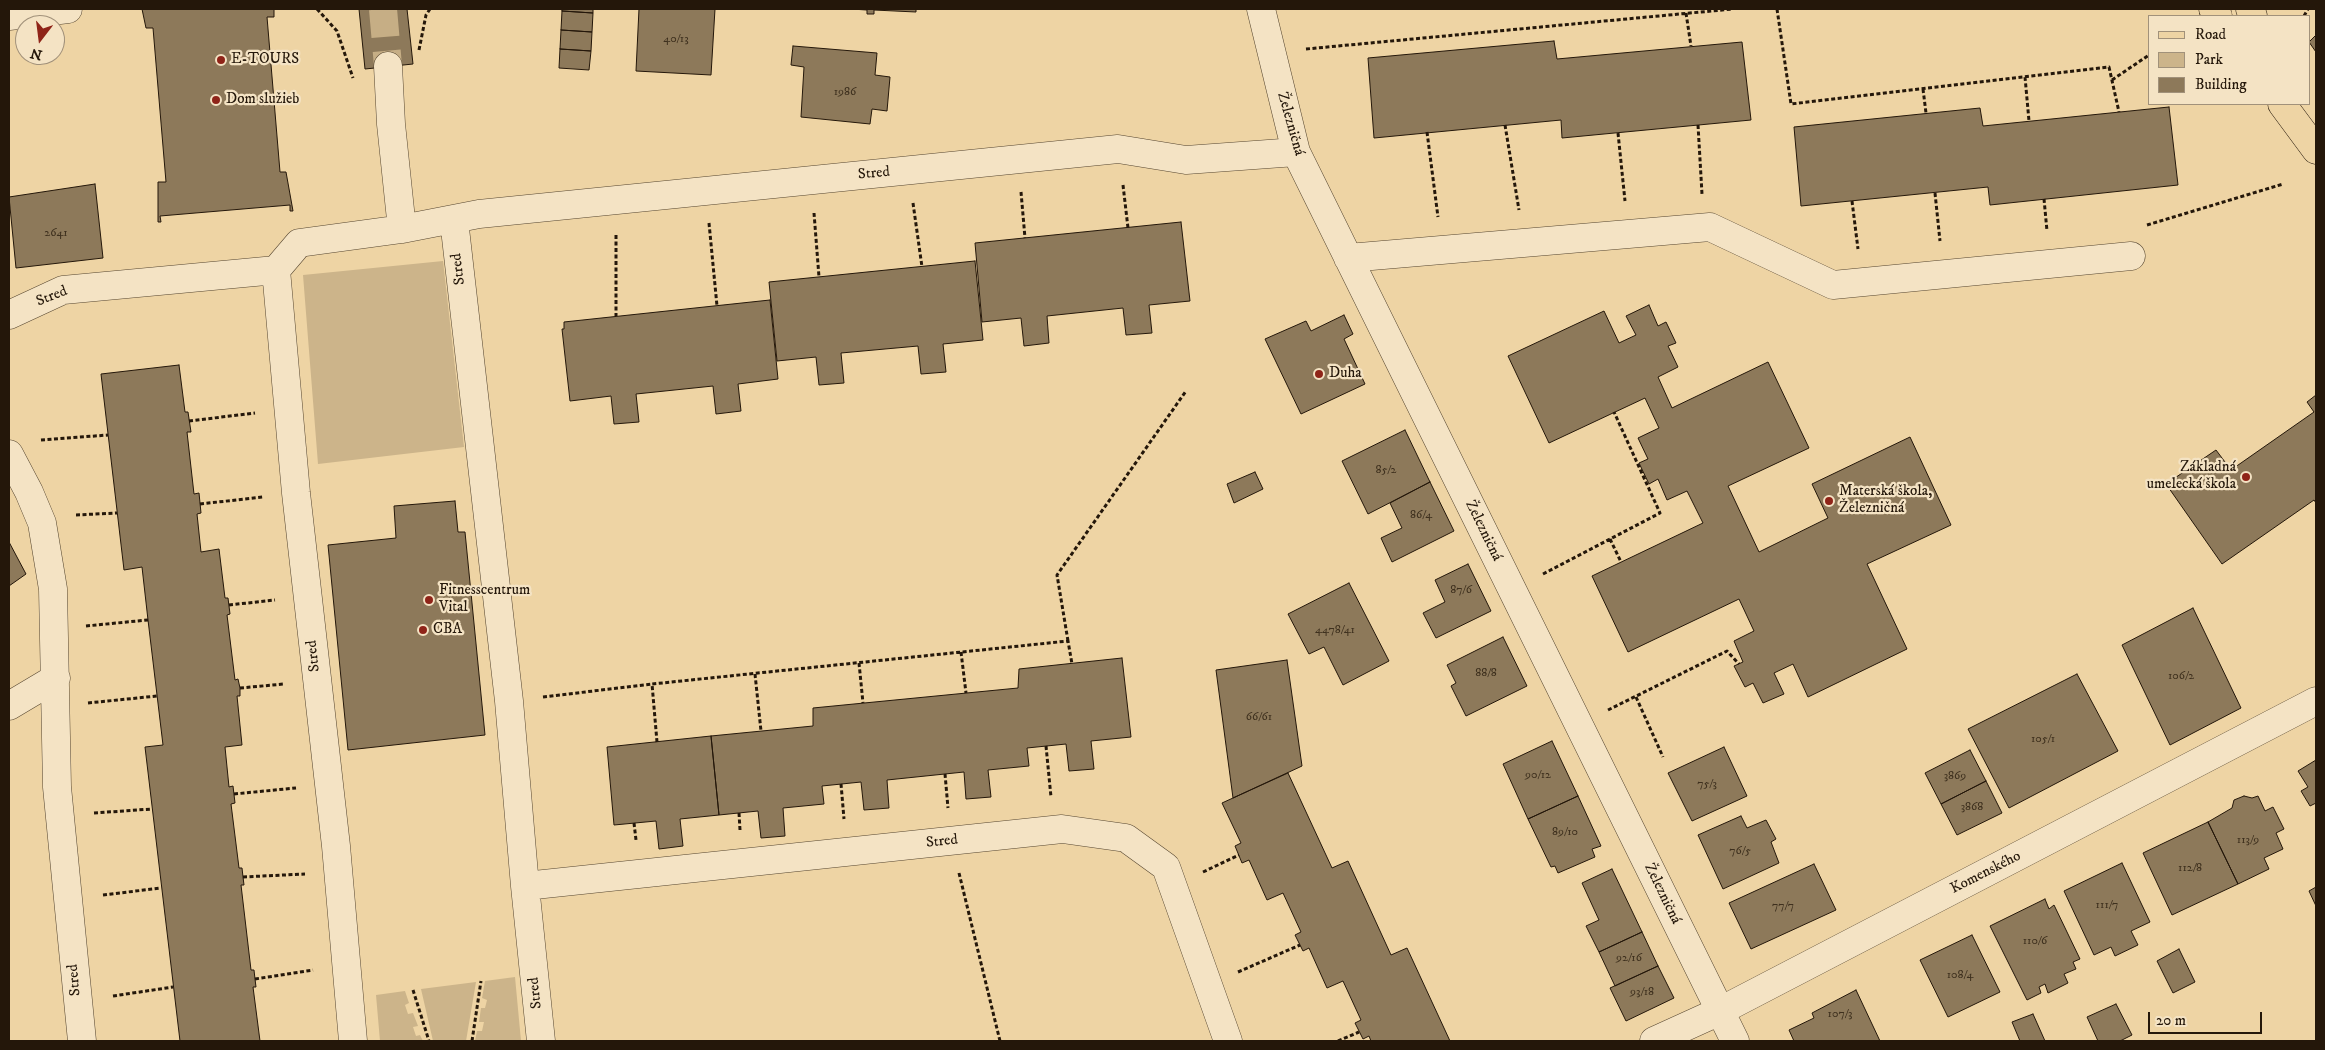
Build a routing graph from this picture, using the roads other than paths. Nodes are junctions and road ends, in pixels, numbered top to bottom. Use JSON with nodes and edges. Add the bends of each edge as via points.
{"nodes":[{"id":1,"x":68,"y":9,"type":"edge"},
{"id":2,"x":1261,"y":9,"type":"edge"},
{"id":3,"x":9,"y":16,"type":"edge"},
{"id":4,"x":388,"y":66,"type":"tunnel mouth"},
{"id":5,"x":2283,"y":105,"type":"edge"},
{"id":6,"x":2316,"y":150,"type":"edge"},
{"id":7,"x":1296,"y":152,"type":"junction"},
{"id":8,"x":454,"y":220,"type":"junction"},
{"id":9,"x":402,"y":229,"type":"junction"},
{"id":10,"x":2130,"y":256,"type":"road end"},
{"id":11,"x":1348,"y":258,"type":"junction"},
{"id":12,"x":276,"y":270,"type":"junction"},
{"id":13,"x":9,"y":316,"type":"edge"},
{"id":14,"x":9,"y":454,"type":"edge"},
{"id":15,"x":56,"y":678,"type":"junction"},
{"id":16,"x":2316,"y":701,"type":"edge"},
{"id":17,"x":9,"y":706,"type":"edge"},
{"id":18,"x":525,"y":886,"type":"junction"},
{"id":19,"x":1720,"y":1011,"type":"junction"},
{"id":20,"x":82,"y":1041,"type":"edge"},
{"id":21,"x":353,"y":1041,"type":"edge"},
{"id":22,"x":541,"y":1041,"type":"edge"},
{"id":23,"x":1228,"y":1041,"type":"edge"},
{"id":24,"x":1654,"y":1041,"type":"edge"},
{"id":25,"x":1734,"y":1041,"type":"edge"}],
"edges":[{"from":1,"to":3,"type":"street"},
{"from":2,"to":7,"type":"street","name":"Železničná"},
{"from":4,"to":9,"type":"street"},
{"from":5,"to":6,"type":"main road"},
{"from":7,"to":8,"type":"street","name":"Stred","via":[[1186,160],[1118,149],[616,199],[479,214]]},
{"from":7,"to":11,"type":"street","name":"Železničná"},
{"from":8,"to":9,"type":"street","name":"Stred"},
{"from":8,"to":18,"type":"street","name":"Stred","via":[[509,701]]},
{"from":9,"to":12,"type":"street","name":"Stred","via":[[299,243]]},
{"from":10,"to":11,"type":"street","via":[[1832,285],[1710,226]]},
{"from":11,"to":19,"type":"street","name":"Železničná"},
{"from":12,"to":13,"type":"street","name":"Stred","via":[[63,290]]},
{"from":12,"to":21,"type":"street","name":"Stred"},
{"from":14,"to":15,"type":"street","name":"Stred","via":[[44,531],[53,589]]},
{"from":15,"to":17,"type":"street"},
{"from":15,"to":20,"type":"street","name":"Stred","via":[[58,788]]},
{"from":16,"to":19,"type":"street","name":"Komenského"},
{"from":18,"to":22,"type":"street","name":"Stred"},
{"from":18,"to":23,"type":"street","name":"Stred","via":[[1062,829],[1126,838],[1166,867]]},
{"from":19,"to":24,"type":"street","name":"Komenského"},
{"from":19,"to":25,"type":"street","name":"Železničná"}]}
